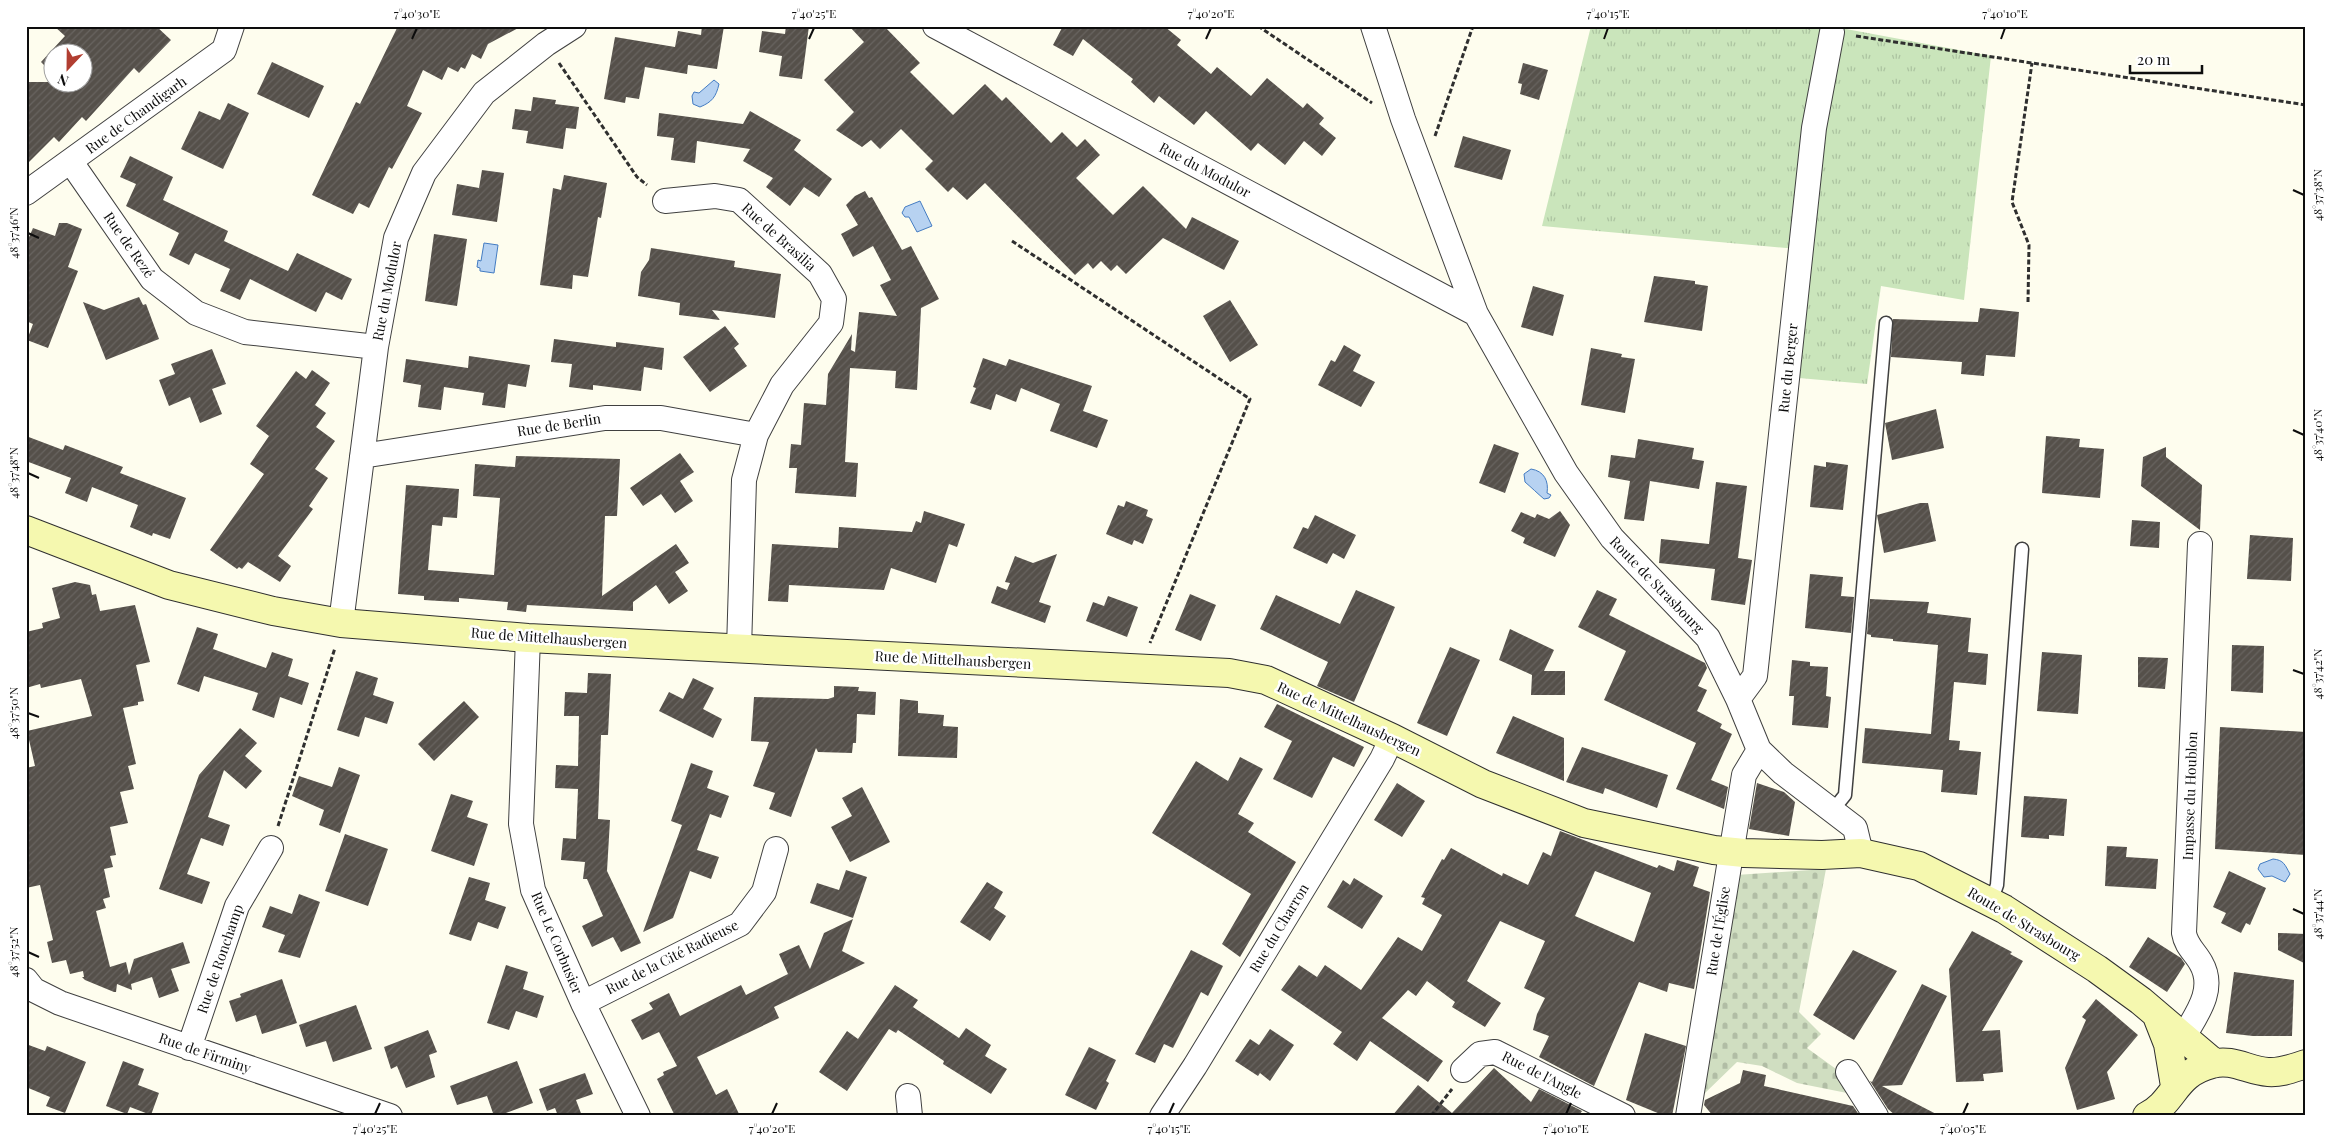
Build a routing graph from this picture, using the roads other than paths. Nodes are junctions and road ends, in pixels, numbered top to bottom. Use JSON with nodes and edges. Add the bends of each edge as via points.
{"nodes":[{"id":1,"x":232,"y":26,"type":"edge"},
{"id":2,"x":574,"y":26,"type":"edge"},
{"id":3,"x":934,"y":26,"type":"edge"},
{"id":4,"x":1372,"y":26,"type":"edge"},
{"id":5,"x":1832,"y":32,"type":"road end"},
{"id":6,"x":71,"y":162,"type":"junction"},
{"id":7,"x":26,"y":193,"type":"edge"},
{"id":8,"x":665,"y":201,"type":"road end"},
{"id":9,"x":1476,"y":314,"type":"junction"},
{"id":10,"x":1886,"y":323,"type":"dead end"},
{"id":11,"x":376,"y":346,"type":"junction"},
{"id":12,"x":756,"y":435,"type":"junction"},
{"id":13,"x":362,"y":456,"type":"junction"},
{"id":14,"x":26,"y":530,"type":"edge"},
{"id":15,"x":2200,"y":544,"type":"dead end"},
{"id":16,"x":2022,"y":549,"type":"dead end"},
{"id":17,"x":341,"y":624,"type":"junction"},
{"id":18,"x":528,"y":638,"type":"junction"},
{"id":19,"x":739,"y":649,"type":"junction"},
{"id":20,"x":1738,"y":699,"type":"junction"},
{"id":21,"x":1392,"y":738,"type":"junction"},
{"id":22,"x":1759,"y":750,"type":"junction"},
{"id":23,"x":1832,"y":811,"type":"junction"},
{"id":24,"x":271,"y":848,"type":"road end"},
{"id":25,"x":776,"y":850,"type":"dead end"},
{"id":26,"x":1731,"y":852,"type":"junction"},
{"id":27,"x":1862,"y":853,"type":"junction"},
{"id":28,"x":1991,"y":902,"type":"junction"},
{"id":29,"x":26,"y":980,"type":"edge"},
{"id":30,"x":583,"y":1003,"type":"junction"},
{"id":31,"x":2157,"y":1016,"type":"junction"},
{"id":32,"x":2184,"y":1036,"type":"junction"},
{"id":33,"x":189,"y":1048,"type":"junction"},
{"id":34,"x":2214,"y":1063,"type":"junction"},
{"id":35,"x":2306,"y":1064,"type":"edge"},
{"id":36,"x":1463,"y":1070,"type":"road end"},
{"id":37,"x":1848,"y":1072,"type":"dead end"},
{"id":38,"x":2175,"y":1086,"type":"junction"},
{"id":39,"x":2153,"y":1114,"type":"edge"},
{"id":40,"x":390,"y":1116,"type":"edge"},
{"id":41,"x":638,"y":1116,"type":"edge"},
{"id":42,"x":1162,"y":1116,"type":"edge"},
{"id":43,"x":1623,"y":1116,"type":"edge"},
{"id":44,"x":1688,"y":1116,"type":"edge"},
{"id":45,"x":1876,"y":1116,"type":"edge"}],
"edges":[{"from":1,"to":6,"type":"street","name":"Rue de Chandigarh","via":[[224,50]]},
{"from":2,"to":11,"type":"street","name":"Rue du Modulor","via":[[484,93],[424,173],[396,238]]},
{"from":3,"to":9,"type":"street","name":"Rue du Modulor"},
{"from":4,"to":9,"type":"street","name":"Route de Strasbourg"},
{"from":5,"to":20,"type":"street","name":"Rue du Berger","via":[[1814,128],[1755,676]]},
{"from":6,"to":7,"type":"street","name":"Rue de Chandigarh"},
{"from":6,"to":11,"type":"street","name":"Rue de Rezé","via":[[152,279],[196,313],[245,332]]},
{"from":8,"to":12,"type":"street","name":"Rue de Brasilia","via":[[714,196],[739,200],[820,274],[834,299],[831,323],[782,385]]},
{"from":9,"to":20,"type":"street","name":"Route de Strasbourg","via":[[1566,473],[1612,538],[1708,638]]},
{"from":10,"to":23,"type":"lane","via":[[1845,795]]},
{"from":11,"to":13,"type":"street","name":"Rue du Modulor"},
{"from":12,"to":13,"type":"street","name":"Rue de Berlin","via":[[661,418],[605,418]]},
{"from":12,"to":19,"type":"street","name":"Rue de Brasilia","via":[[744,480]]},
{"from":13,"to":17,"type":"street","name":"Rue du Modulor"},
{"from":14,"to":17,"type":"street","name":"Rue de Mittelhausbergen","via":[[169,585],[273,612]]},
{"from":15,"to":32,"type":"street","name":"Impasse du Houblon","via":[[2184,933],[2186,944],[2201,963],[2207,988],[2203,1003]]},
{"from":16,"to":28,"type":"lane","via":[[1997,885]]},
{"from":17,"to":18,"type":"street","name":"Rue de Mittelhausbergen"},
{"from":18,"to":19,"type":"street","name":"Rue de Mittelhausbergen"},
{"from":18,"to":30,"type":"street","name":"Rue Le Corbusier","via":[[521,824],[534,890]]},
{"from":19,"to":21,"type":"street","name":"Rue de Mittelhausbergen","via":[[1229,673],[1266,680]]},
{"from":20,"to":22,"type":"street","name":"Route de Strasbourg"},
{"from":21,"to":26,"type":"street","name":"Rue de Mittelhausbergen","via":[[1482,784],[1584,823]]},
{"from":21,"to":42,"type":"street","name":"Rue du Charron","via":[[1372,776]]},
{"from":22,"to":23,"type":"street","name":"Route de Strasbourg"},
{"from":22,"to":26,"type":"street","name":"Rue de l'Église","via":[[1744,775]]},
{"from":23,"to":27,"type":"street","name":"Route de Strasbourg","via":[[1855,828]]},
{"from":24,"to":33,"type":"street","name":"Rue de Ronchamp","via":[[237,906]]},
{"from":25,"to":30,"type":"street","name":"Rue de la Cité Radieuse","via":[[764,892],[740,924]]},
{"from":26,"to":27,"type":"street","name":"Rue de Mittelhausbergen"},
{"from":26,"to":44,"type":"street","name":"Rue de l'Église"},
{"from":27,"to":28,"type":"street","name":"Route de Strasbourg","via":[[1919,866]]},
{"from":28,"to":31,"type":"street","name":"Route de Strasbourg","via":[[2097,969]]},
{"from":29,"to":33,"type":"street","name":"Rue de Firminy","via":[[34,990],[60,1003]]},
{"from":30,"to":41,"type":"street","name":"Rue Le Corbusier"},
{"from":31,"to":32,"type":"street","name":"Route de Strasbourg"},
{"from":31,"to":38,"type":"street","name":"Route de Strasbourg","via":[[2168,1044]]},
{"from":32,"to":34,"type":"street","name":"Route de Strasbourg"},
{"from":33,"to":40,"type":"street","name":"Rue de Firminy"},
{"from":34,"to":35,"type":"street","via":[[2226,1062],[2274,1072]]},
{"from":34,"to":38,"type":"street","via":[[2189,1073]]},
{"from":36,"to":43,"type":"street","name":"Rue de l'Angle","via":[[1480,1054],[1496,1052]]},
{"from":37,"to":45,"type":"street"},
{"from":38,"to":39,"type":"street"}]}
